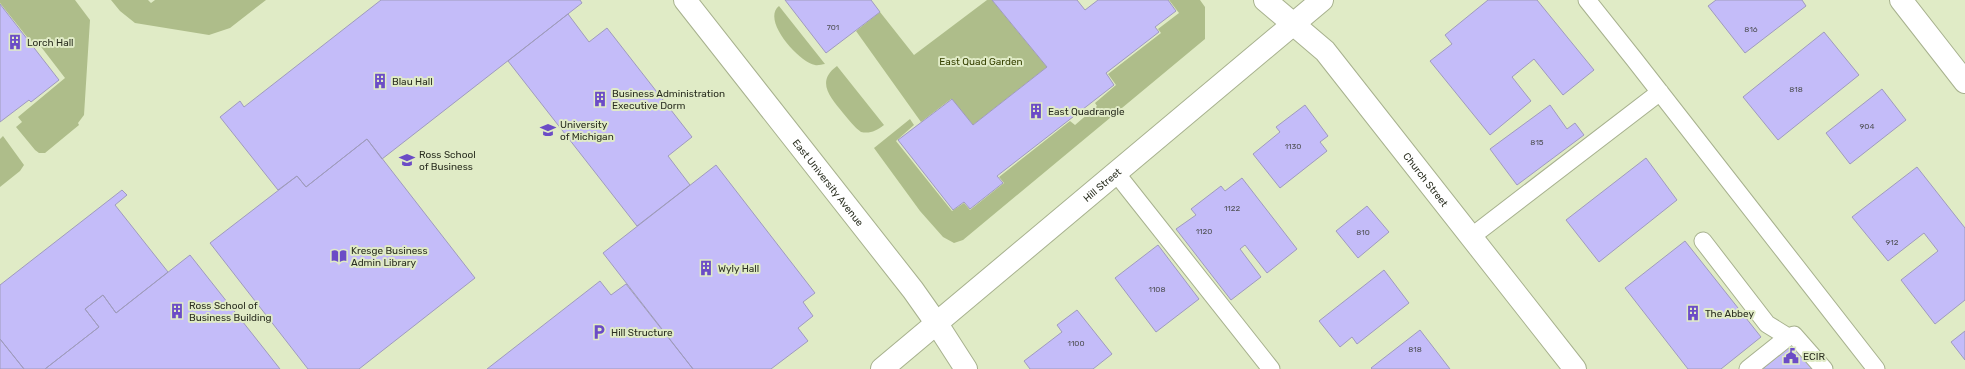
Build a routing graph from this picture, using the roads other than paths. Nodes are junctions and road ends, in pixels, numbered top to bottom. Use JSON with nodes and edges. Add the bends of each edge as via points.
{"nodes":[{"id":1,"x":685,"y":0,"type":"edge"},
{"id":2,"x":1265,"y":0,"type":"edge"},
{"id":3,"x":1322,"y":0,"type":"edge"},
{"id":4,"x":1587,"y":0,"type":"edge"},
{"id":5,"x":1901,"y":0,"type":"edge"},
{"id":6,"x":1292,"y":24,"type":"junction"},
{"id":7,"x":1965,"y":82,"type":"edge"},
{"id":8,"x":1660,"y":92,"type":"junction"},
{"id":9,"x":1116,"y":173,"type":"junction"},
{"id":10,"x":1471,"y":237,"type":"junction"},
{"id":11,"x":1703,"y":241,"type":"dead end"},
{"id":12,"x":938,"y":324,"type":"junction"},
{"id":13,"x":1788,"y":336,"type":"junction"},
{"id":14,"x":882,"y":369,"type":"edge"},
{"id":15,"x":966,"y":369,"type":"edge"},
{"id":16,"x":1270,"y":369,"type":"edge"},
{"id":17,"x":1575,"y":369,"type":"edge"},
{"id":18,"x":1748,"y":369,"type":"edge"},
{"id":19,"x":1824,"y":369,"type":"edge"},
{"id":20,"x":1876,"y":369,"type":"edge"}],
"edges":[{"from":1,"to":12,"type":"street","name":"East University Avenue"},
{"from":2,"to":6,"type":"street","name":"Church Street"},
{"from":3,"to":6,"type":"street","name":"Hill Street"},
{"from":4,"to":8,"type":"lane"},
{"from":5,"to":7,"type":"street"},
{"from":6,"to":9,"type":"street","name":"Hill Street"},
{"from":6,"to":10,"type":"street","name":"Church Street","via":[[1325,51]]},
{"from":8,"to":10,"type":"lane"},
{"from":8,"to":20,"type":"lane"},
{"from":9,"to":12,"type":"street","name":"Hill Street"},
{"from":9,"to":16,"type":"lane"},
{"from":10,"to":17,"type":"street","name":"Church Street"},
{"from":11,"to":13,"type":"lane","via":[[1767,324]]},
{"from":12,"to":14,"type":"street","name":"Hill Street"},
{"from":12,"to":15,"type":"street","name":"East University Avenue"},
{"from":13,"to":18,"type":"lane"},
{"from":13,"to":19,"type":"lane","via":[[1794,335]]}]}
